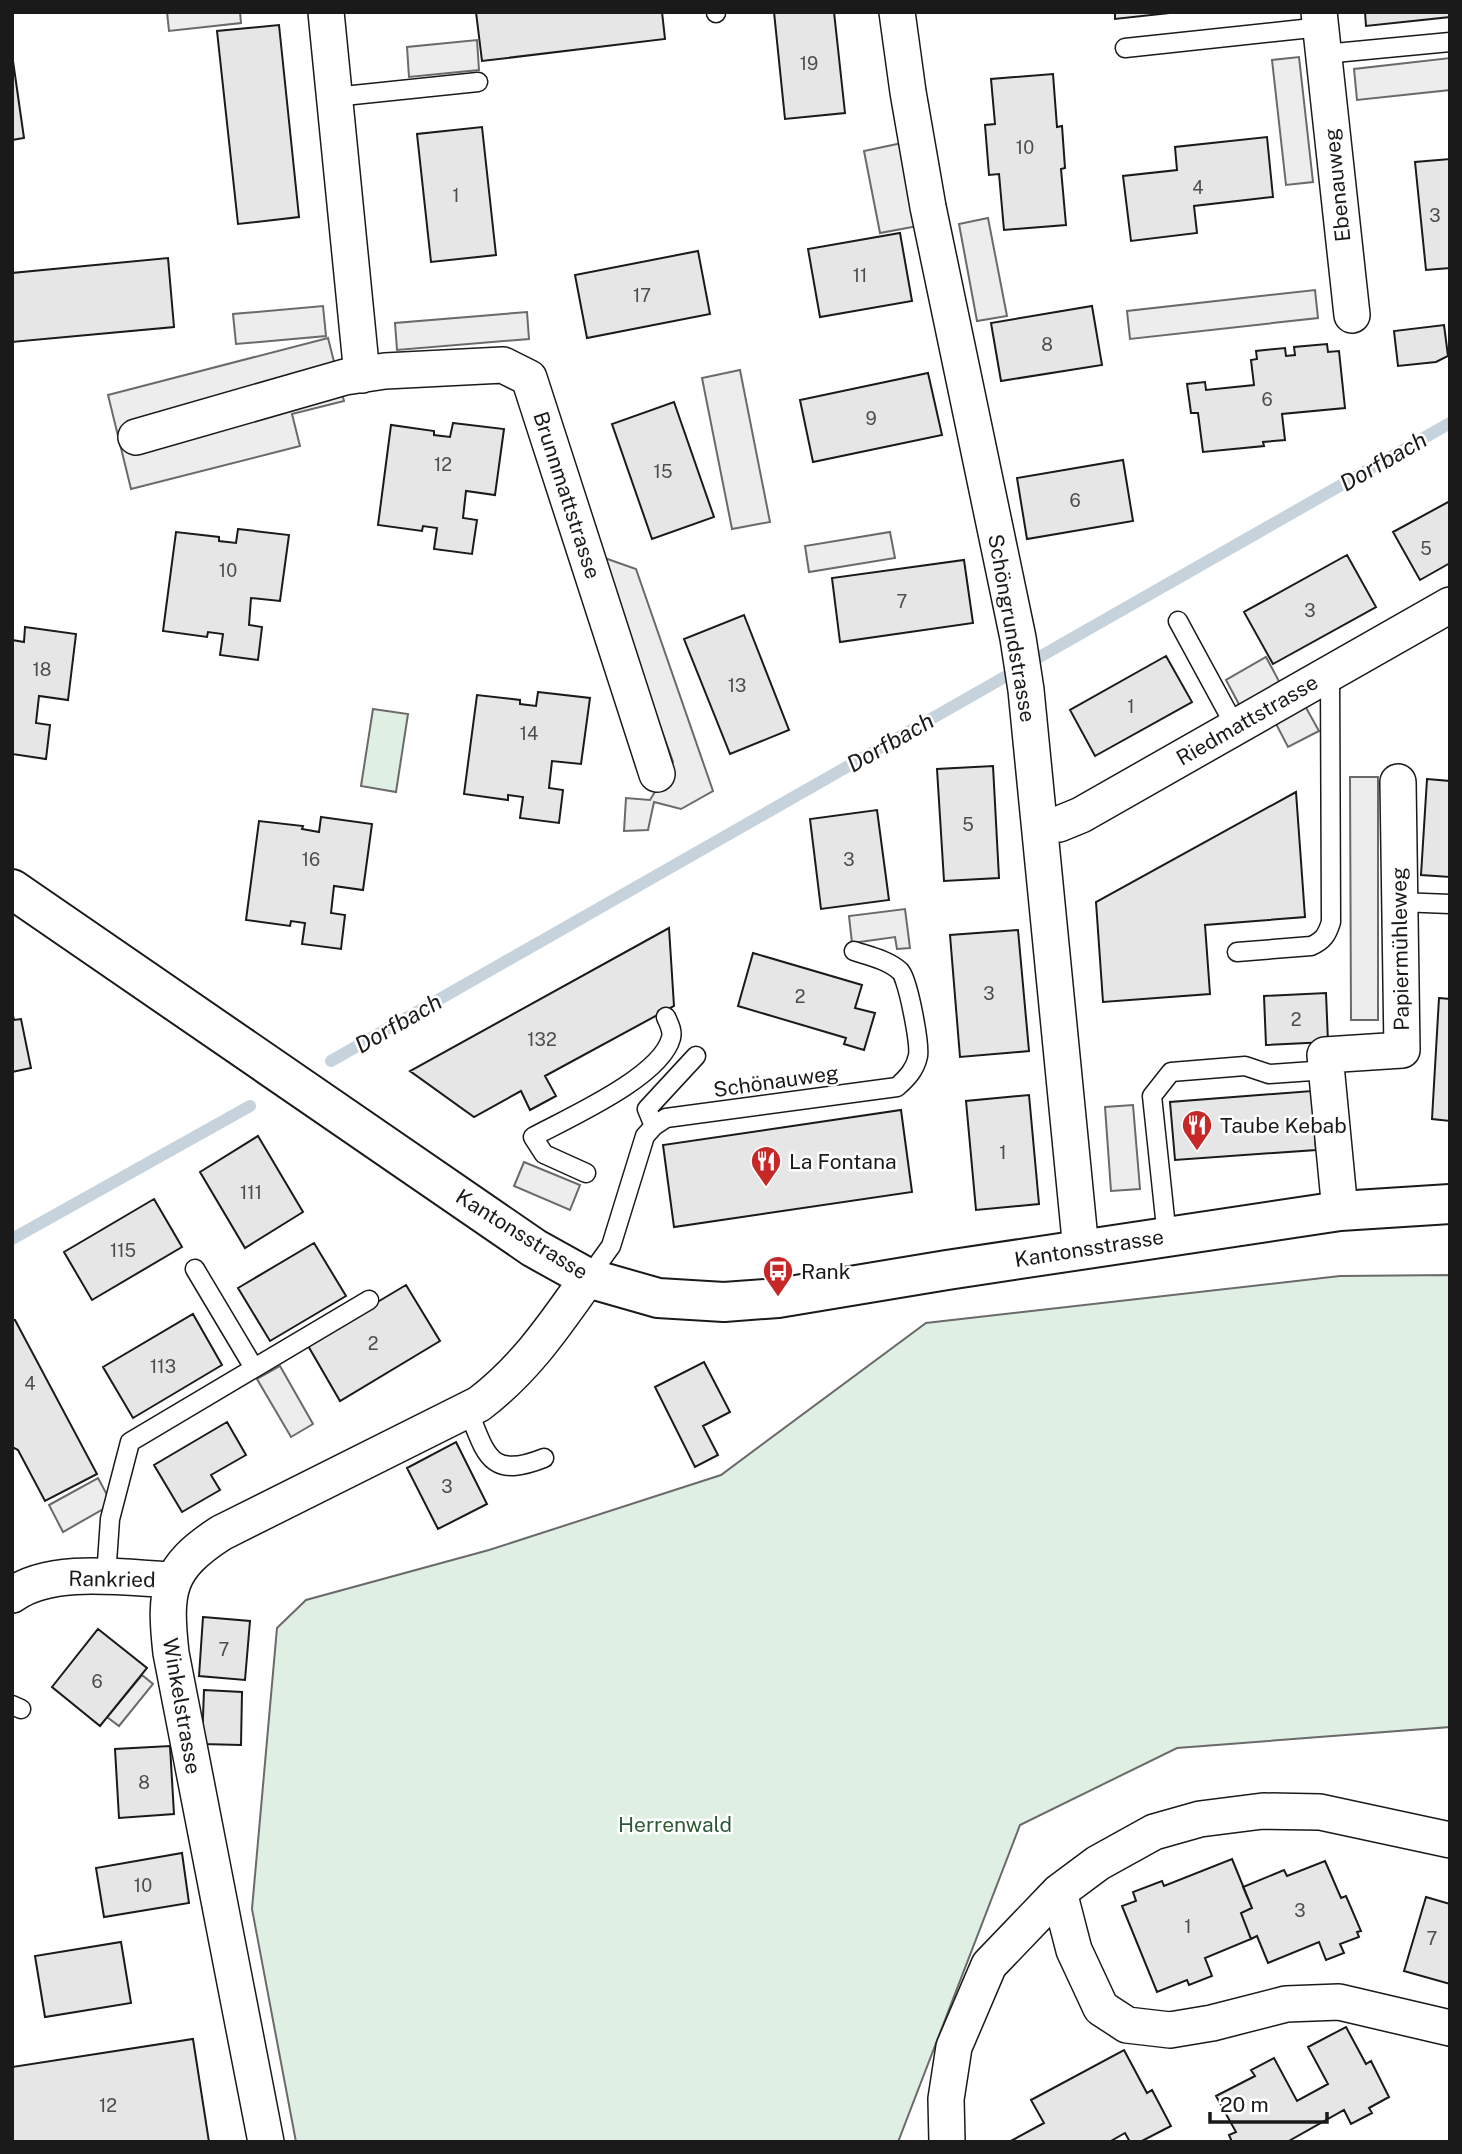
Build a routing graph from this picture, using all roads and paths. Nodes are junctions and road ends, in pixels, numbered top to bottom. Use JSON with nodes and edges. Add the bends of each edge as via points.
{"nodes":[{"id":1,"x":326,"y":12,"type":"edge"},
{"id":2,"x":897,"y":12,"type":"edge"},
{"id":3,"x":1321,"y":31,"type":"edge"},
{"id":4,"x":1450,"y":42,"type":"edge"},
{"id":5,"x":1125,"y":48,"type":"dead end"},
{"id":6,"x":478,"y":82,"type":"dead end"},
{"id":7,"x":334,"y":97,"type":"junction"},
{"id":8,"x":1352,"y":315,"type":"dead end"},
{"id":9,"x":362,"y":375,"type":"junction"},
{"id":10,"x":136,"y":437,"type":"dead end"},
{"id":11,"x":1450,"y":605,"type":"edge"},
{"id":12,"x":1178,"y":621,"type":"dead end"},
{"id":13,"x":1330,"y":671,"type":"junction"},
{"id":14,"x":1235,"y":726,"type":"junction"},
{"id":15,"x":657,"y":774,"type":"dead end"},
{"id":16,"x":1398,"y":782,"type":"dead end"},
{"id":17,"x":1041,"y":827,"type":"junction"},
{"id":18,"x":12,"y":889,"type":"edge"},
{"id":19,"x":1399,"y":902,"type":"junction"},
{"id":20,"x":1450,"y":904,"type":"edge"},
{"id":21,"x":854,"y":951,"type":"dead end"},
{"id":22,"x":1237,"y":951,"type":"dead end"},
{"id":23,"x":666,"y":1017,"type":"dead end"},
{"id":24,"x":696,"y":1056,"type":"dead end"},
{"id":25,"x":1327,"y":1070,"type":"junction"},
{"id":26,"x":622,"y":1088,"type":"junction"},
{"id":27,"x":647,"y":1108,"type":"junction"},
{"id":28,"x":654,"y":1126,"type":"junction"},
{"id":29,"x":586,"y":1172,"type":"dead end"},
{"id":30,"x":1450,"y":1204,"type":"edge"},
{"id":31,"x":1340,"y":1212,"type":"junction"},
{"id":32,"x":1167,"y":1237,"type":"junction"},
{"id":33,"x":1081,"y":1250,"type":"junction"},
{"id":34,"x":195,"y":1269,"type":"dead end"},
{"id":35,"x":589,"y":1278,"type":"junction"},
{"id":36,"x":369,"y":1300,"type":"dead end"},
{"id":37,"x":254,"y":1368,"type":"junction"},
{"id":38,"x":468,"y":1410,"type":"junction"},
{"id":39,"x":544,"y":1458,"type":"dead end"},
{"id":40,"x":106,"y":1577,"type":"junction"},
{"id":41,"x":173,"y":1580,"type":"junction"},
{"id":42,"x":12,"y":1595,"type":"edge"},
{"id":43,"x":1450,"y":1840,"type":"edge"},
{"id":44,"x":1059,"y":1892,"type":"junction"},
{"id":45,"x":1450,"y":2028,"type":"edge"},
{"id":46,"x":266,"y":2142,"type":"edge"},
{"id":47,"x":947,"y":2142,"type":"edge"}],
"edges":[{"from":1,"to":7,"type":"street"},
{"from":2,"to":17,"type":"street","name":"Schöngrundstrasse","via":[[928,207],[1018,638]]},
{"from":3,"to":4,"type":"lane"},
{"from":3,"to":5,"type":"lane"},
{"from":3,"to":8,"type":"street","name":"Ebenauweg"},
{"from":6,"to":7,"type":"lane"},
{"from":7,"to":9,"type":"street"},
{"from":9,"to":10,"type":"street","name":"Brunnmattstrasse"},
{"from":9,"to":15,"type":"street","name":"Brunnmattstrasse","via":[[503,365],[528,378]]},
{"from":11,"to":13,"type":"street","name":"Riedmattstrasse"},
{"from":12,"to":14,"type":"lane"},
{"from":13,"to":14,"type":"street","name":"Riedmattstrasse"},
{"from":13,"to":22,"type":"lane","via":[[1331,922],[1320,943],[1311,946]]},
{"from":14,"to":17,"type":"street","name":"Riedmattstrasse","via":[[1081,815]]},
{"from":16,"to":19,"type":"street","name":"Papiermühleweg"},
{"from":17,"to":33,"type":"street","name":"Schöngrundstrasse"},
{"from":18,"to":35,"type":"main road","name":"Kantonsstrasse","via":[[534,1248]]},
{"from":19,"to":20,"type":"lane"},
{"from":19,"to":25,"type":"street","name":"Papiermühleweg","via":[[1402,1050],[1325,1055]]},
{"from":21,"to":28,"type":"lane","name":"Schönauweg","via":[[888,962],[902,972],[919,1055],[911,1075],[897,1087],[666,1118]]},
{"from":23,"to":26,"type":"lane","via":[[671,1040],[660,1058]]},
{"from":24,"to":27,"type":"lane"},
{"from":25,"to":31,"type":"street"},
{"from":25,"to":32,"type":"lane","via":[[1269,1074],[1245,1066],[1171,1072],[1164,1079],[1152,1096]]},
{"from":26,"to":27,"type":"lane"},
{"from":26,"to":29,"type":"lane","via":[[533,1137],[544,1154]]},
{"from":27,"to":28,"type":"lane"},
{"from":28,"to":35,"type":"lane","via":[[645,1136],[611,1246]]},
{"from":30,"to":31,"type":"main road","name":"Kantonsstrasse"},
{"from":31,"to":32,"type":"main road","name":"Kantonsstrasse"},
{"from":32,"to":33,"type":"main road","name":"Kantonsstrasse"},
{"from":33,"to":35,"type":"main road","name":"Kantonsstrasse","via":[[778,1298],[724,1302],[658,1298]]},
{"from":34,"to":37,"type":"lane"},
{"from":35,"to":38,"type":"street","name":"Winkelstrasse","via":[[508,1382]]},
{"from":36,"to":37,"type":"lane"},
{"from":37,"to":40,"type":"lane","via":[[130,1442],[110,1519]]},
{"from":38,"to":39,"type":"lane","via":[[485,1452],[496,1463],[511,1466]]},
{"from":38,"to":41,"type":"street","name":"Winkelstrasse","via":[[221,1533],[194,1550]]},
{"from":40,"to":41,"type":"street","name":"Rankried"},
{"from":40,"to":42,"type":"street","name":"Rankried","via":[[51,1579]]},
{"from":41,"to":46,"type":"street","name":"Winkelstrasse","via":[[168,1626],[171,1653]]},
{"from":43,"to":44,"type":"street","via":[[1320,1812],[1263,1811],[1154,1832]]},
{"from":44,"to":45,"type":"street","via":[[1074,1951],[1101,2008],[1127,2025],[1170,2030],[1286,2004],[1339,2002]]},
{"from":44,"to":47,"type":"street","via":[[989,1965],[954,2047],[946,2099]]}]}
